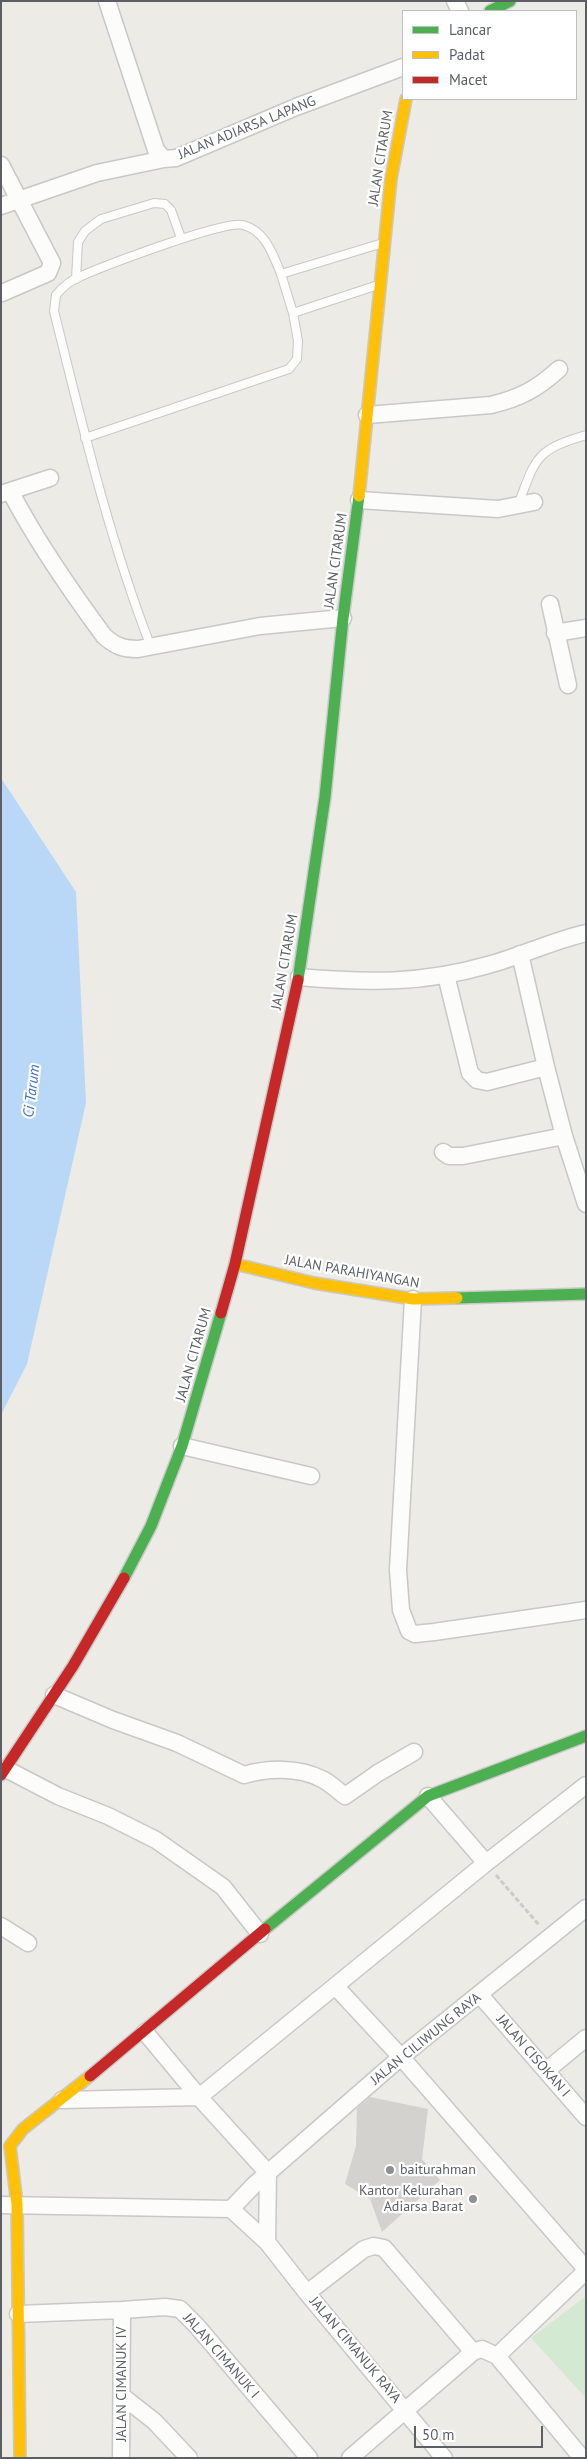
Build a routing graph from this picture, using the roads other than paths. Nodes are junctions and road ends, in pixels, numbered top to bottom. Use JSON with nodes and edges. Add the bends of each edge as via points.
{"nodes":[{"id":1,"x":107,"y":1,"type":"edge"},
{"id":2,"x":510,"y":1,"type":"edge"},
{"id":3,"x":492,"y":10,"type":"edge"},
{"id":4,"x":402,"y":67,"type":"edge"},
{"id":5,"x":406,"y":100,"type":"edge"},
{"id":6,"x":164,"y":159,"type":"junction"},
{"id":7,"x":1,"y":164,"type":"edge"},
{"id":8,"x":19,"y":199,"type":"junction"},
{"id":9,"x":1,"y":206,"type":"edge"},
{"id":10,"x":181,"y":238,"type":"junction"},
{"id":11,"x":384,"y":242,"type":"junction"},
{"id":12,"x":281,"y":274,"type":"junction"},
{"id":13,"x":76,"y":279,"type":"junction"},
{"id":14,"x":380,"y":285,"type":"junction"},
{"id":15,"x":2,"y":293,"type":"edge"},
{"id":16,"x":293,"y":313,"type":"junction"},
{"id":17,"x":559,"y":369,"type":"dead end"},
{"id":18,"x":367,"y":414,"type":"junction"},
{"id":19,"x":586,"y":435,"type":"edge"},
{"id":20,"x":85,"y":438,"type":"junction"},
{"id":21,"x":50,"y":478,"type":"dead end"},
{"id":22,"x":6,"y":492,"type":"edge"},
{"id":23,"x":359,"y":500,"type":"junction"},
{"id":24,"x":526,"y":503,"type":"joint"},
{"id":25,"x":550,"y":604,"type":"dead end"},
{"id":26,"x":342,"y":618,"type":"junction"},
{"id":27,"x":586,"y":628,"type":"edge"},
{"id":28,"x":555,"y":633,"type":"junction"},
{"id":29,"x":151,"y":647,"type":"junction"},
{"id":30,"x":568,"y":685,"type":"dead end"},
{"id":31,"x":586,"y":933,"type":"edge"},
{"id":32,"x":520,"y":954,"type":"junction"},
{"id":33,"x":446,"y":975,"type":"junction"},
{"id":34,"x":300,"y":977,"type":"junction"},
{"id":35,"x":546,"y":1066,"type":"junction"},
{"id":36,"x":564,"y":1136,"type":"junction"},
{"id":37,"x":443,"y":1152,"type":"dead end"},
{"id":38,"x":586,"y":1204,"type":"edge"},
{"id":39,"x":235,"y":1264,"type":"junction"},
{"id":40,"x":586,"y":1294,"type":"edge"},
{"id":41,"x":413,"y":1299,"type":"junction"},
{"id":42,"x":182,"y":1446,"type":"junction"},
{"id":43,"x":311,"y":1476,"type":"dead end"},
{"id":44,"x":586,"y":1610,"type":"edge"},
{"id":45,"x":54,"y":1695,"type":"junction"},
{"id":46,"x":586,"y":1736,"type":"edge"},
{"id":47,"x":414,"y":1752,"type":"dead end"},
{"id":48,"x":4,"y":1772,"type":"edge"},
{"id":49,"x":586,"y":1785,"type":"edge"},
{"id":50,"x":428,"y":1796,"type":"junction"},
{"id":51,"x":486,"y":1863,"type":"junction"},
{"id":52,"x":586,"y":1908,"type":"edge"},
{"id":53,"x":1,"y":1926,"type":"edge"},
{"id":54,"x":260,"y":1934,"type":"junction"},
{"id":55,"x":28,"y":1943,"type":"dead end"},
{"id":56,"x":336,"y":1987,"type":"junction"},
{"id":57,"x":480,"y":1995,"type":"junction"},
{"id":58,"x":145,"y":2032,"type":"junction"},
{"id":59,"x":586,"y":2038,"type":"edge"},
{"id":60,"x":401,"y":2056,"type":"junction"},
{"id":61,"x":546,"y":2071,"type":"junction"},
{"id":62,"x":199,"y":2097,"type":"junction"},
{"id":63,"x":62,"y":2100,"type":"junction"},
{"id":64,"x":586,"y":2117,"type":"edge"},
{"id":65,"x":268,"y":2173,"type":"junction"},
{"id":66,"x":9,"y":2205,"type":"edge"},
{"id":67,"x":231,"y":2208,"type":"junction"},
{"id":68,"x":267,"y":2242,"type":"junction"},
{"id":69,"x":586,"y":2270,"type":"edge"},
{"id":70,"x":307,"y":2293,"type":"junction"},
{"id":71,"x":122,"y":2310,"type":"junction"},
{"id":72,"x":18,"y":2314,"type":"junction"},
{"id":73,"x":473,"y":2352,"type":"junction"},
{"id":74,"x":497,"y":2356,"type":"junction"},
{"id":75,"x":122,"y":2396,"type":"junction"},
{"id":76,"x":406,"y":2410,"type":"junction"},
{"id":77,"x":20,"y":2458,"type":"edge"},
{"id":78,"x":121,"y":2458,"type":"edge"},
{"id":79,"x":189,"y":2458,"type":"edge"},
{"id":80,"x":309,"y":2458,"type":"edge"},
{"id":81,"x":350,"y":2458,"type":"edge"},
{"id":82,"x":444,"y":2458,"type":"edge"},
{"id":83,"x":582,"y":2458,"type":"edge"}],
"edges":[{"from":1,"to":6,"type":"street","name":"JALAN ADIARSA LAPANG","via":[[156,150]]},
{"from":2,"to":3,"type":"street"},
{"from":4,"to":6,"type":"street","name":"JALAN ADIARSA LAPANG","via":[[296,107],[176,158]]},
{"from":5,"to":11,"type":"street","name":"JALAN CITARUM","via":[[391,179]]},
{"from":6,"to":8,"type":"street","via":[[97,173]]},
{"from":7,"to":8,"type":"street"},
{"from":8,"to":9,"type":"street"},
{"from":8,"to":15,"type":"street","via":[[52,263],[48,273]]},
{"from":10,"to":12,"type":"lane","via":[[241,224],[255,230],[268,244]]},
{"from":10,"to":13,"type":"lane"},
{"from":10,"to":13,"type":"lane","via":[[171,210],[165,204],[154,203],[101,219],[85,231],[78,242]]},
{"from":11,"to":12,"type":"lane"},
{"from":11,"to":14,"type":"street","name":"JALAN CITARUM"},
{"from":12,"to":16,"type":"lane"},
{"from":13,"to":20,"type":"lane","via":[[56,295],[54,311]]},
{"from":14,"to":16,"type":"lane"},
{"from":14,"to":18,"type":"street","name":"JALAN CITARUM"},
{"from":16,"to":20,"type":"lane","via":[[298,341],[297,359],[289,368]]},
{"from":17,"to":18,"type":"street","via":[[539,387],[491,405]]},
{"from":18,"to":23,"type":"street","name":"JALAN CITARUM"},
{"from":19,"to":24,"type":"lane","via":[[546,450],[532,468]]},
{"from":20,"to":29,"type":"lane"},
{"from":21,"to":22,"type":"street"},
{"from":22,"to":29,"type":"street","via":[[104,636],[114,646],[125,649]]},
{"from":23,"to":24,"type":"street","via":[[498,509]]},
{"from":23,"to":26,"type":"street","name":"JALAN CITARUM"},
{"from":25,"to":28,"type":"street"},
{"from":26,"to":29,"type":"street","via":[[260,626]]},
{"from":26,"to":34,"type":"street","name":"JALAN CITARUM","via":[[325,797]]},
{"from":27,"to":28,"type":"street"},
{"from":28,"to":30,"type":"street"},
{"from":31,"to":32,"type":"street"},
{"from":32,"to":33,"type":"street"},
{"from":32,"to":35,"type":"street"},
{"from":33,"to":34,"type":"street","via":[[418,980],[366,982]]},
{"from":33,"to":35,"type":"street","via":[[470,1073],[477,1080],[487,1082]]},
{"from":34,"to":39,"type":"street","name":"JALAN CITARUM"},
{"from":35,"to":36,"type":"street"},
{"from":36,"to":37,"type":"street","via":[[463,1156],[454,1157]]},
{"from":36,"to":38,"type":"street"},
{"from":39,"to":41,"type":"street","name":"JALAN PARAHIYANGAN","via":[[314,1283]]},
{"from":39,"to":42,"type":"street","name":"JALAN CITARUM"},
{"from":40,"to":41,"type":"street","name":"JALAN PARAHIYANGAN"},
{"from":41,"to":44,"type":"street","via":[[398,1570],[401,1610],[409,1631],[415,1634],[434,1632]]},
{"from":42,"to":43,"type":"street"},
{"from":42,"to":45,"type":"street","name":"JALAN CITARUM","via":[[151,1526],[124,1580]]},
{"from":45,"to":47,"type":"street","via":[[178,1743],[244,1775],[265,1769],[295,1771],[322,1779],[345,1796]]},
{"from":45,"to":48,"type":"street","name":"JALAN CITARUM"},
{"from":46,"to":50,"type":"street"},
{"from":48,"to":54,"type":"street","via":[[156,1840],[224,1887]]},
{"from":49,"to":51,"type":"street"},
{"from":50,"to":51,"type":"street"},
{"from":50,"to":54,"type":"street"},
{"from":51,"to":56,"type":"street"},
{"from":52,"to":57,"type":"street","name":"JALAN CILIWUNG RAYA"},
{"from":53,"to":55,"type":"street"},
{"from":54,"to":58,"type":"street"},
{"from":56,"to":60,"type":"street"},
{"from":56,"to":62,"type":"street"},
{"from":57,"to":60,"type":"street","name":"JALAN CILIWUNG RAYA"},
{"from":57,"to":61,"type":"street","name":"JALAN CISOKAN I"},
{"from":58,"to":62,"type":"street"},
{"from":58,"to":63,"type":"street"},
{"from":59,"to":61,"type":"street"},
{"from":60,"to":65,"type":"street","name":"JALAN CILIWUNG RAYA"},
{"from":60,"to":69,"type":"street"},
{"from":61,"to":64,"type":"street","name":"JALAN CISOKAN I"},
{"from":62,"to":63,"type":"street"},
{"from":62,"to":65,"type":"street"},
{"from":63,"to":66,"type":"street","via":[[23,2129],[10,2146]]},
{"from":65,"to":67,"type":"street","name":"JALAN CILIWUNG RAYA"},
{"from":65,"to":68,"type":"street"},
{"from":66,"to":67,"type":"street"},
{"from":66,"to":72,"type":"street"},
{"from":67,"to":68,"type":"street"},
{"from":68,"to":70,"type":"street","name":"JALAN CIMANUK RAYA"},
{"from":69,"to":74,"type":"street"},
{"from":70,"to":73,"type":"street","via":[[364,2249],[384,2248]]},
{"from":70,"to":76,"type":"street","name":"JALAN CIMANUK RAYA"},
{"from":71,"to":72,"type":"street","name":"JALAN CIMANUK I"},
{"from":71,"to":75,"type":"street","name":"JALAN CIMANUK IV"},
{"from":71,"to":80,"type":"street","name":"JALAN CIMANUK I","via":[[180,2309]]},
{"from":72,"to":77,"type":"street"},
{"from":73,"to":74,"type":"street","via":[[482,2349]]},
{"from":73,"to":76,"type":"street"},
{"from":74,"to":83,"type":"street"},
{"from":75,"to":78,"type":"street","name":"JALAN CIMANUK IV"},
{"from":75,"to":79,"type":"street","via":[[154,2421]]},
{"from":76,"to":81,"type":"street"},
{"from":76,"to":82,"type":"street","name":"JALAN CIMANUK RAYA"}]}
